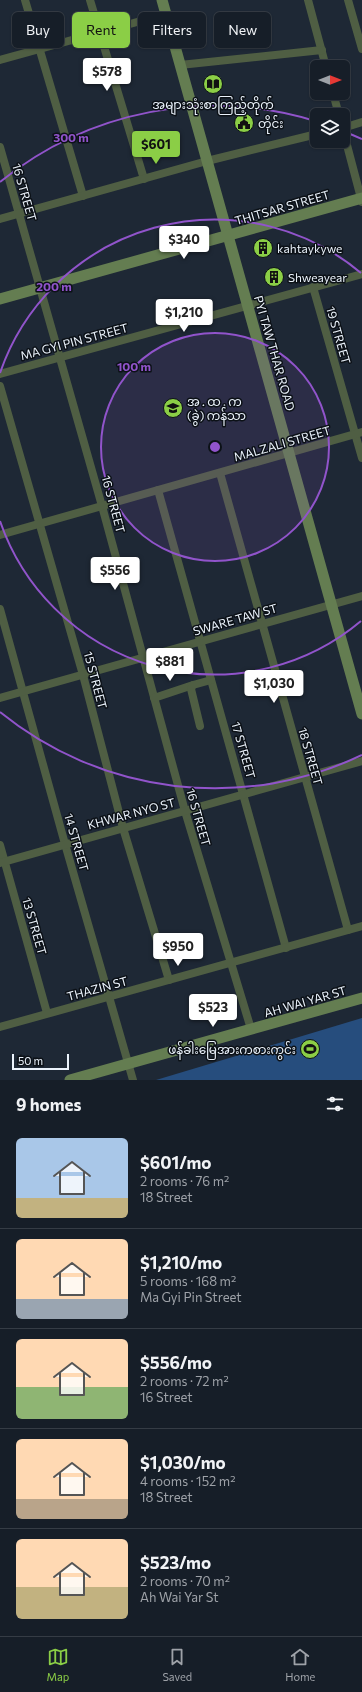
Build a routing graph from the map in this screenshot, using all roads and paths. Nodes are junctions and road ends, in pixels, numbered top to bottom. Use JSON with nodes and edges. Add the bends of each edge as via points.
{"nodes":[{"id":1,"x":25,"y":0,"type":"edge"},
{"id":2,"x":90,"y":0,"type":"edge"},
{"id":3,"x":162,"y":0,"type":"edge"},
{"id":4,"x":308,"y":0,"type":"edge"},
{"id":5,"x":348,"y":0,"type":"edge"},
{"id":6,"x":93,"y":12,"type":"edge"},
{"id":7,"x":165,"y":12,"type":"edge"},
{"id":8,"x":72,"y":40,"type":"edge"},
{"id":9,"x":104,"y":48,"type":"edge"},
{"id":10,"x":175,"y":48,"type":"edge"},
{"id":11,"x":40,"y":49,"type":"junction"},
{"id":12,"x":322,"y":50,"type":"junction"},
{"id":13,"x":362,"y":50,"type":"edge"},
{"id":14,"x":0,"y":60,"type":"edge"},
{"id":15,"x":324,"y":60,"type":"edge"},
{"id":16,"x":180,"y":65,"type":"junction"},
{"id":17,"x":362,"y":122,"type":"edge"},
{"id":18,"x":350,"y":126,"type":"edge"},
{"id":19,"x":310,"y":136,"type":"edge"},
{"id":20,"x":0,"y":147,"type":"edge"},
{"id":21,"x":348,"y":148,"type":"edge"},
{"id":22,"x":207,"y":161,"type":"junction"},
{"id":23,"x":144,"y":179,"type":"junction"},
{"id":24,"x":83,"y":196,"type":"junction"},
{"id":25,"x":362,"y":199,"type":"edge"},
{"id":26,"x":19,"y":214,"type":"junction"},
{"id":27,"x":0,"y":219,"type":"edge"},
{"id":28,"x":228,"y":236,"type":"junction"},
{"id":29,"x":362,"y":274,"type":"edge"},
{"id":30,"x":313,"y":287,"type":"junction"},
{"id":31,"x":40,"y":288,"type":"junction"},
{"id":32,"x":0,"y":299,"type":"edge"},
{"id":33,"x":248,"y":305,"type":"junction"},
{"id":34,"x":60,"y":357,"type":"junction"},
{"id":35,"x":0,"y":374,"type":"edge"},
{"id":36,"x":0,"y":386,"type":"edge"},
{"id":37,"x":359,"y":433,"type":"edge"},
{"id":38,"x":290,"y":453,"type":"junction"},
{"id":39,"x":362,"y":458,"type":"edge"},
{"id":40,"x":220,"y":473,"type":"junction"},
{"id":41,"x":158,"y":490,"type":"junction"},
{"id":42,"x":102,"y":506,"type":"junction"},
{"id":43,"x":40,"y":524,"type":"junction"},
{"id":44,"x":0,"y":535,"type":"edge"},
{"id":45,"x":362,"y":596,"type":"edge"},
{"id":46,"x":332,"y":604,"type":"junction"},
{"id":47,"x":0,"y":609,"type":"edge"},
{"id":48,"x":261,"y":624,"type":"junction"},
{"id":49,"x":201,"y":642,"type":"junction"},
{"id":50,"x":143,"y":657,"type":"junction"},
{"id":51,"x":83,"y":675,"type":"junction"},
{"id":52,"x":211,"y":680,"type":"junction"},
{"id":53,"x":193,"y":685,"type":"junction"},
{"id":54,"x":24,"y":691,"type":"junction"},
{"id":55,"x":0,"y":698,"type":"edge"},
{"id":56,"x":154,"y":698,"type":"junction"},
{"id":57,"x":362,"y":714,"type":"edge"},
{"id":58,"x":200,"y":726,"type":"dead end"},
{"id":59,"x":362,"y":761,"type":"edge"},
{"id":60,"x":305,"y":776,"type":"junction"},
{"id":61,"x":244,"y":794,"type":"junction"},
{"id":62,"x":185,"y":811,"type":"junction"},
{"id":63,"x":123,"y":828,"type":"junction"},
{"id":64,"x":65,"y":844,"type":"junction"},
{"id":65,"x":0,"y":845,"type":"edge"},
{"id":66,"x":2,"y":863,"type":"edge"},
{"id":67,"x":362,"y":926,"type":"edge"},
{"id":68,"x":348,"y":930,"type":"junction"},
{"id":69,"x":286,"y":948,"type":"junction"},
{"id":70,"x":230,"y":963,"type":"junction"},
{"id":71,"x":169,"y":980,"type":"junction"},
{"id":72,"x":109,"y":997,"type":"junction"},
{"id":73,"x":362,"y":998,"type":"edge"},
{"id":74,"x":47,"y":1013,"type":"junction"},
{"id":75,"x":0,"y":1027,"type":"edge"},
{"id":76,"x":251,"y":1030,"type":"junction"},
{"id":77,"x":129,"y":1064,"type":"junction"},
{"id":78,"x":70,"y":1080,"type":"edge"},
{"id":79,"x":133,"y":1080,"type":"edge"}],
"edges":[{"from":1,"to":11,"type":"street"},
{"from":2,"to":6,"type":"street"},
{"from":3,"to":7,"type":"street","name":"PYI TAW THAR ROAD"},
{"from":4,"to":12,"type":"street"},
{"from":5,"to":13,"type":"street"},
{"from":8,"to":11,"type":"street"},
{"from":9,"to":23,"type":"street"},
{"from":10,"to":16,"type":"street","name":"PYI TAW THAR ROAD"},
{"from":11,"to":14,"type":"street"},
{"from":11,"to":24,"type":"street"},
{"from":12,"to":15,"type":"street"},
{"from":12,"to":16,"type":"street"},
{"from":16,"to":22,"type":"street","name":"PYI TAW THAR ROAD"},
{"from":17,"to":18,"type":"street"},
{"from":19,"to":22,"type":"street"},
{"from":20,"to":26,"type":"street","name":"16 STREET"},
{"from":21,"to":25,"type":"street"},
{"from":22,"to":23,"type":"street"},
{"from":22,"to":28,"type":"street","name":"PYI TAW THAR ROAD"},
{"from":23,"to":24,"type":"street"},
{"from":24,"to":26,"type":"street"},
{"from":25,"to":28,"type":"street","name":"THITSAR STREET"},
{"from":26,"to":27,"type":"street"},
{"from":26,"to":31,"type":"street","name":"16 STREET"},
{"from":28,"to":31,"type":"street","name":"THITSAR STREET"},
{"from":28,"to":33,"type":"street","name":"PYI TAW THAR ROAD"},
{"from":29,"to":30,"type":"street","name":"MA GYI PIN STREET"},
{"from":30,"to":33,"type":"street","name":"MA GYI PIN STREET"},
{"from":30,"to":37,"type":"street","name":"19 STREET"},
{"from":31,"to":32,"type":"street","name":"THITSAR STREET"},
{"from":31,"to":34,"type":"street","name":"16 STREET"},
{"from":33,"to":34,"type":"street","name":"MA GYI PIN STREET"},
{"from":33,"to":38,"type":"street","name":"PYI TAW THAR ROAD"},
{"from":34,"to":35,"type":"street","name":"MA GYI PIN STREET"},
{"from":34,"to":42,"type":"street","name":"16 STREET"},
{"from":36,"to":43,"type":"street","name":"15 STREET"},
{"from":37,"to":38,"type":"street","name":"MALZALI STREET"},
{"from":37,"to":39,"type":"street","name":"19 STREET"},
{"from":38,"to":40,"type":"street","name":"MALZALI STREET"},
{"from":38,"to":46,"type":"street","name":"PYI TAW THAR ROAD"},
{"from":40,"to":41,"type":"street","name":"MALZALI STREET"},
{"from":40,"to":48,"type":"street","name":"18 STREET"},
{"from":41,"to":42,"type":"street","name":"MALZALI STREET"},
{"from":41,"to":49,"type":"street","name":"17 STREET"},
{"from":42,"to":43,"type":"street","name":"MALZALI STREET"},
{"from":42,"to":50,"type":"street","name":"16 STREET"},
{"from":43,"to":44,"type":"street","name":"MALZALI STREET"},
{"from":43,"to":51,"type":"street","name":"15 STREET"},
{"from":45,"to":46,"type":"street","name":"SWARE TAW ST"},
{"from":46,"to":48,"type":"street","name":"SWARE TAW ST"},
{"from":46,"to":57,"type":"street","name":"PYI TAW THAR ROAD"},
{"from":47,"to":54,"type":"street","name":"14 STREET"},
{"from":48,"to":49,"type":"street","name":"SWARE TAW ST"},
{"from":48,"to":60,"type":"street","name":"18 STREET"},
{"from":49,"to":50,"type":"street","name":"SWARE TAW ST"},
{"from":49,"to":52,"type":"street","name":"17 STREET"},
{"from":50,"to":51,"type":"street","name":"SWARE TAW ST"},
{"from":50,"to":56,"type":"street","name":"16 STREET"},
{"from":51,"to":54,"type":"street","name":"SWARE TAW ST"},
{"from":51,"to":63,"type":"street","name":"15 STREET"},
{"from":52,"to":53,"type":"street"},
{"from":52,"to":61,"type":"street","name":"17 STREET"},
{"from":53,"to":56,"type":"street"},
{"from":53,"to":58,"type":"street","via":[[191,693]]},
{"from":54,"to":55,"type":"street","name":"SWARE TAW ST"},
{"from":54,"to":64,"type":"street","name":"14 STREET"},
{"from":56,"to":62,"type":"street","name":"16 STREET"},
{"from":59,"to":60,"type":"street","name":"KHWAR NYO ST"},
{"from":60,"to":61,"type":"street","name":"KHWAR NYO ST"},
{"from":60,"to":68,"type":"street","name":"18 STREET"},
{"from":61,"to":62,"type":"street","name":"KHWAR NYO ST"},
{"from":61,"to":69,"type":"street","name":"17 STREET"},
{"from":62,"to":63,"type":"street","name":"KHWAR NYO ST"},
{"from":62,"to":70,"type":"street","name":"16 STREET"},
{"from":63,"to":64,"type":"street","name":"KHWAR NYO ST"},
{"from":63,"to":71,"type":"street","name":"15 STREET"},
{"from":64,"to":66,"type":"street","name":"KHWAR NYO ST"},
{"from":64,"to":72,"type":"street","name":"14 STREET"},
{"from":65,"to":66,"type":"street","name":"13 STREET"},
{"from":66,"to":74,"type":"street","name":"13 STREET"},
{"from":67,"to":68,"type":"street","name":"THAZIN ST"},
{"from":68,"to":69,"type":"street","name":"THAZIN ST"},
{"from":69,"to":70,"type":"street","name":"THAZIN ST"},
{"from":70,"to":71,"type":"street","name":"THAZIN ST"},
{"from":70,"to":76,"type":"street","name":"16 STREET"},
{"from":71,"to":72,"type":"street","name":"THAZIN ST"},
{"from":72,"to":74,"type":"street","name":"THAZIN ST"},
{"from":72,"to":77,"type":"street","name":"14 STREET"},
{"from":73,"to":76,"type":"street","name":"AH WAI YAR ST"},
{"from":74,"to":75,"type":"street","name":"THAZIN ST"},
{"from":76,"to":77,"type":"street","name":"AH WAI YAR ST"},
{"from":77,"to":78,"type":"street","name":"AH WAI YAR ST"},
{"from":77,"to":79,"type":"street","name":"14 STREET"}]}
